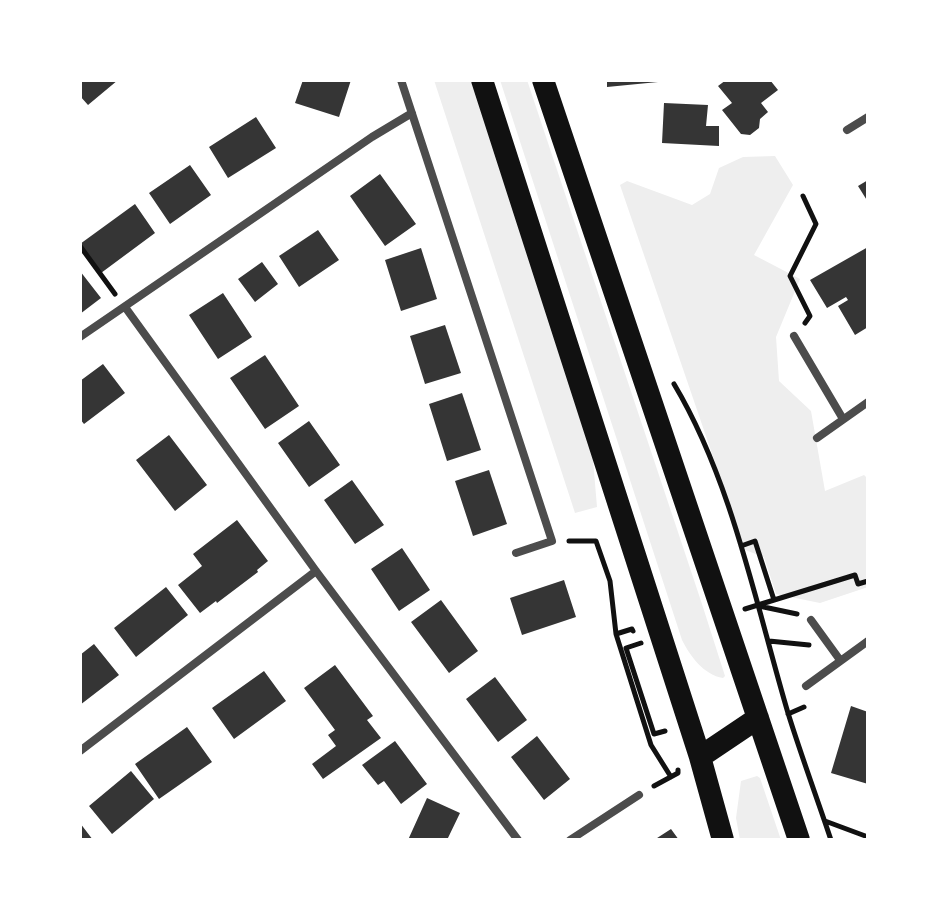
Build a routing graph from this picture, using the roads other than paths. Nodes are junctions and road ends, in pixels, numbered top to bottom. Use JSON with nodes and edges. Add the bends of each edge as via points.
{"nodes":[{"id":1,"x":401,"y":80,"type":"edge"},
{"id":2,"x":482,"y":80,"type":"edge"},
{"id":3,"x":543,"y":80,"type":"edge"},
{"id":4,"x":412,"y":113,"type":"junction"},
{"id":5,"x":868,"y":117,"type":"edge"},
{"id":6,"x":847,"y":130,"type":"dead end"},
{"id":7,"x":125,"y":307,"type":"junction"},
{"id":8,"x":794,"y":336,"type":"road end"},
{"id":9,"x":80,"y":337,"type":"edge"},
{"id":10,"x":868,"y":402,"type":"edge"},
{"id":11,"x":843,"y":419,"type":"junction"},
{"id":12,"x":817,"y":438,"type":"dead end"},
{"id":13,"x":516,"y":553,"type":"dead end"},
{"id":14,"x":316,"y":571,"type":"junction"},
{"id":15,"x":811,"y":620,"type":"road end"},
{"id":16,"x":868,"y":641,"type":"edge"},
{"id":17,"x":840,"y":660,"type":"junction"},
{"id":18,"x":806,"y":686,"type":"dead end"},
{"id":19,"x":758,"y":718,"type":"junction"},
{"id":20,"x":80,"y":751,"type":"edge"},
{"id":21,"x":700,"y":757,"type":"junction"},
{"id":22,"x":639,"y":795,"type":"road end"},
{"id":23,"x":518,"y":840,"type":"edge"},
{"id":24,"x":570,"y":840,"type":"edge"},
{"id":25,"x":723,"y":840,"type":"edge"},
{"id":26,"x":799,"y":840,"type":"edge"}],
"edges":[{"from":1,"to":4,"type":"street"},
{"from":2,"to":21,"type":"highway"},
{"from":3,"to":19,"type":"highway"},
{"from":4,"to":7,"type":"street"},
{"from":4,"to":13,"type":"street","via":[[552,541]]},
{"from":5,"to":6,"type":"street"},
{"from":7,"to":9,"type":"street"},
{"from":7,"to":14,"type":"street"},
{"from":8,"to":11,"type":"street"},
{"from":10,"to":11,"type":"street"},
{"from":11,"to":12,"type":"street"},
{"from":14,"to":20,"type":"street"},
{"from":14,"to":23,"type":"street"},
{"from":15,"to":17,"type":"street"},
{"from":16,"to":17,"type":"street"},
{"from":17,"to":18,"type":"street"},
{"from":19,"to":21,"type":"highway"},
{"from":19,"to":26,"type":"highway"},
{"from":21,"to":25,"type":"highway"},
{"from":22,"to":24,"type":"street"}]}
